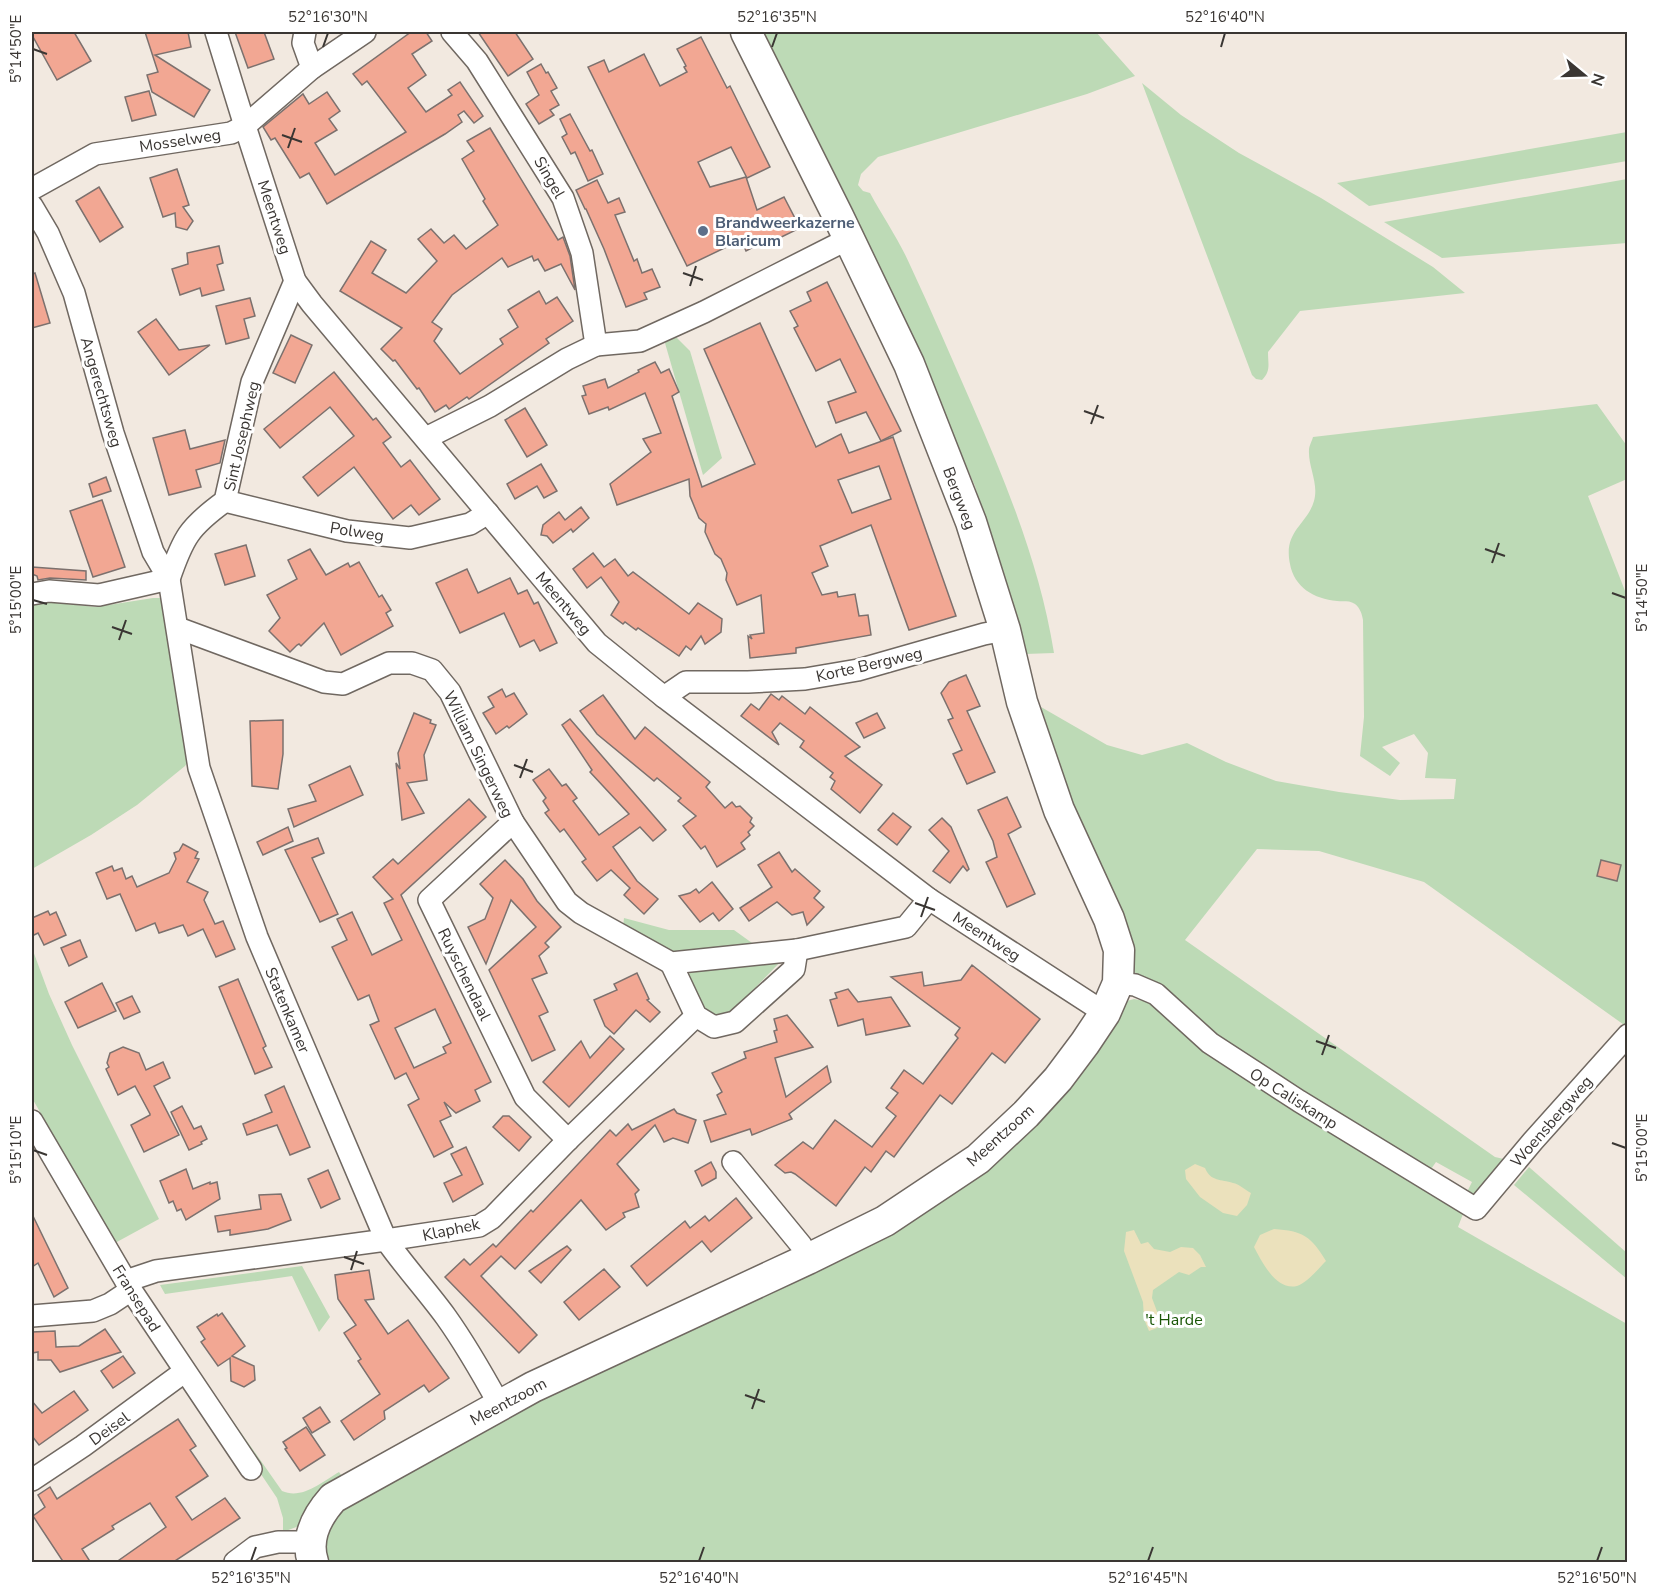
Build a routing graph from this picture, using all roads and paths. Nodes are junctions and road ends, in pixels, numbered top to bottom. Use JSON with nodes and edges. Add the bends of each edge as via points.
{"nodes":[{"id":1,"x":216,"y":32,"type":"edge"},
{"id":2,"x":305,"y":32,"type":"edge"},
{"id":3,"x":365,"y":32,"type":"edge"},
{"id":4,"x":452,"y":32,"type":"edge"},
{"id":5,"x":746,"y":32,"type":"edge"},
{"id":6,"x":312,"y":68,"type":"junction"},
{"id":7,"x":245,"y":126,"type":"junction"},
{"id":8,"x":32,"y":189,"type":"edge"},
{"id":9,"x":32,"y":206,"type":"edge"},
{"id":10,"x":848,"y":239,"type":"junction"},
{"id":11,"x":296,"y":281,"type":"junction"},
{"id":12,"x":596,"y":345,"type":"junction"},
{"id":13,"x":426,"y":438,"type":"junction"},
{"id":14,"x":225,"y":501,"type":"junction"},
{"id":15,"x":488,"y":513,"type":"junction"},
{"id":16,"x":169,"y":579,"type":"junction"},
{"id":17,"x":32,"y":594,"type":"edge"},
{"id":18,"x":178,"y":628,"type":"junction"},
{"id":19,"x":1005,"y":630,"type":"junction"},
{"id":20,"x":664,"y":697,"type":"junction"},
{"id":21,"x":513,"y":822,"type":"junction"},
{"id":22,"x":929,"y":899,"type":"junction"},
{"id":23,"x":797,"y":950,"type":"junction"},
{"id":24,"x":671,"y":963,"type":"junction"},
{"id":25,"x":1118,"y":983,"type":"junction"},
{"id":26,"x":1105,"y":1013,"type":"junction"},
{"id":27,"x":696,"y":1016,"type":"junction"},
{"id":28,"x":1628,"y":1035,"type":"edge"},
{"id":29,"x":32,"y":1122,"type":"edge"},
{"id":30,"x":568,"y":1140,"type":"junction"},
{"id":31,"x":733,"y":1162,"type":"dead end"},
{"id":32,"x":1476,"y":1209,"type":"joint"},
{"id":33,"x":386,"y":1240,"type":"junction"},
{"id":34,"x":808,"y":1259,"type":"junction"},
{"id":35,"x":128,"y":1286,"type":"junction"},
{"id":36,"x":32,"y":1316,"type":"edge"},
{"id":37,"x":184,"y":1372,"type":"junction"},
{"id":38,"x":500,"y":1404,"type":"junction"},
{"id":39,"x":251,"y":1469,"type":"dead end"},
{"id":40,"x":32,"y":1480,"type":"edge"},
{"id":41,"x":312,"y":1552,"type":"edge"},
{"id":42,"x":235,"y":1563,"type":"edge"}],
"edges":[{"from":1,"to":7,"type":"street","name":"Meentweg"},
{"from":2,"to":6,"type":"street","via":[[303,43]]},
{"from":3,"to":6,"type":"street","name":"Mosselweg"},
{"from":4,"to":12,"type":"street","name":"Singel","via":[[477,61],[563,198],[582,254]]},
{"from":5,"to":10,"type":"street","name":"Bergweg"},
{"from":6,"to":7,"type":"street","name":"Mosselweg"},
{"from":7,"to":8,"type":"street","name":"Mosselweg","via":[[231,132],[95,154]]},
{"from":7,"to":11,"type":"street","name":"Meentweg"},
{"from":9,"to":16,"type":"street","name":"Angerechtsweg","via":[[74,293],[113,433],[153,552]]},
{"from":10,"to":12,"type":"street","via":[[640,341]]},
{"from":10,"to":19,"type":"street","name":"Bergweg","via":[[909,364],[970,522]]},
{"from":11,"to":13,"type":"street","name":"Meentweg"},
{"from":11,"to":14,"type":"street","name":"Sint Josephweg","via":[[252,382]]},
{"from":12,"to":13,"type":"street"},
{"from":13,"to":15,"type":"street","name":"Meentweg"},
{"from":14,"to":15,"type":"street","name":"Polweg","via":[[347,531],[410,538],[470,524]]},
{"from":14,"to":16,"type":"street","name":"Sint Josephweg","via":[[199,520],[181,545]]},
{"from":15,"to":20,"type":"street","name":"Meentweg","via":[[597,643]]},
{"from":16,"to":17,"type":"street","via":[[99,595],[49,591]]},
{"from":16,"to":18,"type":"street","name":"Statenkamer"},
{"from":18,"to":21,"type":"street","name":"William Singerweg","via":[[324,682],[343,684],[389,663],[412,663],[432,670],[450,692]]},
{"from":18,"to":33,"type":"street","name":"Statenkamer","via":[[199,768],[257,937]]},
{"from":19,"to":20,"type":"street","name":"Korte Bergweg","via":[[858,670],[805,679],[686,682]]},
{"from":19,"to":25,"type":"street","name":"Bergweg","via":[[1022,702],[1059,810],[1109,919],[1119,950]]},
{"from":20,"to":22,"type":"street","name":"Meentweg"},
{"from":21,"to":24,"type":"street","name":"William Singerweg","via":[[567,902]]},
{"from":21,"to":30,"type":"street","name":"Ruyschendaal","via":[[429,900],[525,1097]]},
{"from":22,"to":23,"type":"street","via":[[906,927]]},
{"from":22,"to":26,"type":"street","name":"Meentweg"},
{"from":23,"to":24,"type":"street"},
{"from":23,"to":27,"type":"street","via":[[794,969],[735,1022],[714,1027]]},
{"from":24,"to":27,"type":"street"},
{"from":25,"to":26,"type":"street","name":"Meentzoom"},
{"from":25,"to":32,"type":"street","name":"Op Caliskamp","via":[[1156,994],[1210,1043]]},
{"from":26,"to":34,"type":"street","name":"Meentzoom","via":[[1058,1079],[978,1159],[885,1221]]},
{"from":27,"to":30,"type":"street","name":"Klaphek"},
{"from":28,"to":32,"type":"street","name":"Woensbergweg"},
{"from":29,"to":35,"type":"street","name":"Fransepad"},
{"from":30,"to":33,"type":"street","name":"Klaphek","via":[[492,1218],[479,1226]]},
{"from":31,"to":34,"type":"street","via":[[801,1245]]},
{"from":33,"to":35,"type":"street","name":"Klaphek","via":[[156,1271]]},
{"from":33,"to":38,"type":"street","name":"Statenkamer","via":[[446,1318]]},
{"from":34,"to":38,"type":"street","name":"Meentzoom"},
{"from":35,"to":36,"type":"street","name":"Klaphek","via":[[110,1304],[93,1311]]},
{"from":35,"to":37,"type":"street","name":"Fransepad"},
{"from":37,"to":39,"type":"street","name":"Fransepad"},
{"from":37,"to":40,"type":"street","name":"Deisel"},
{"from":38,"to":41,"type":"street","name":"Meentzoom","via":[[333,1498],[313,1527]]},
{"from":41,"to":42,"type":"street","name":"Meentzoom","via":[[278,1542],[255,1547]]}]}
